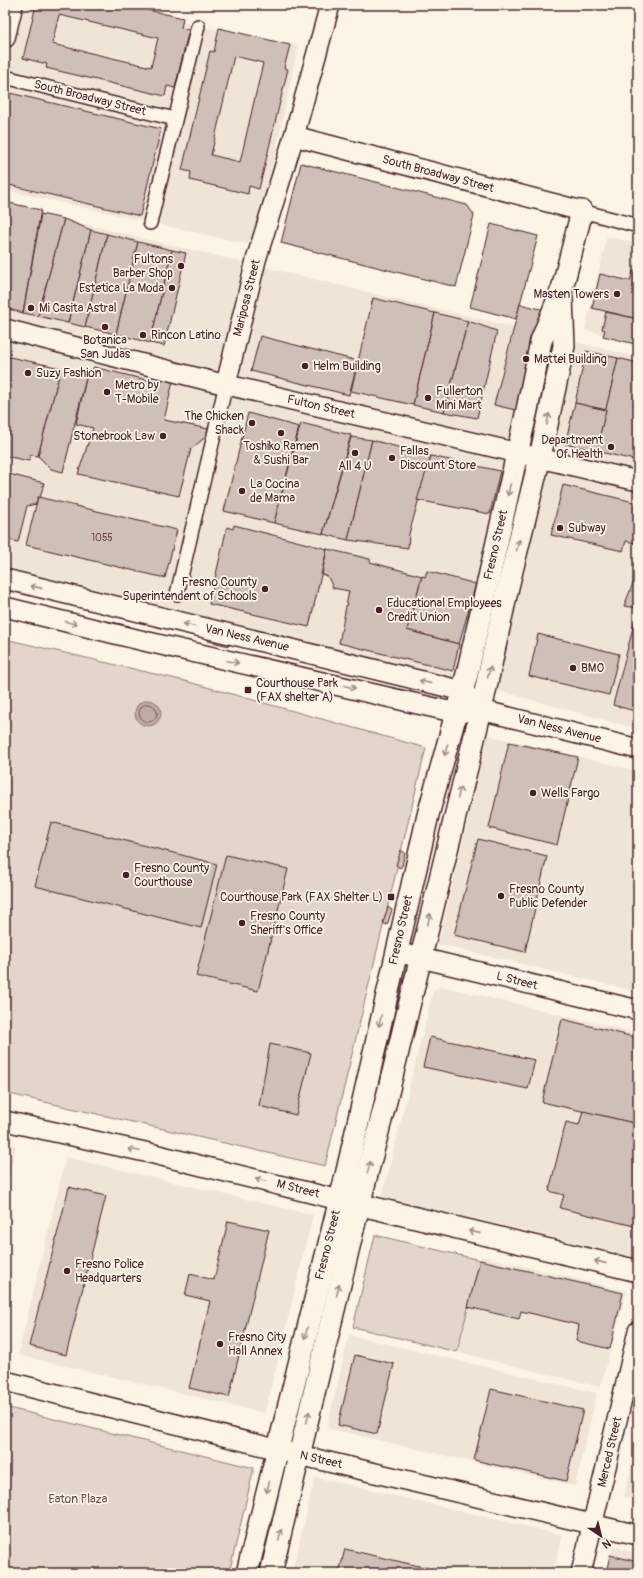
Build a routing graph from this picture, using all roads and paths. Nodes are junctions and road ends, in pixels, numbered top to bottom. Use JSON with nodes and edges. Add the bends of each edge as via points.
{"nodes":[{"id":1,"x":13,"y":5,"type":"edge"},
{"id":2,"x":330,"y":5,"type":"edge"},
{"id":3,"x":198,"y":26,"type":"dead end"},
{"id":4,"x":5,"y":38,"type":"edge"},
{"id":5,"x":5,"y":77,"type":"edge"},
{"id":6,"x":175,"y":119,"type":"junction"},
{"id":7,"x":294,"y":136,"type":"junction"},
{"id":8,"x":582,"y":212,"type":"junction"},
{"id":9,"x":150,"y":223,"type":"dead end"},
{"id":10,"x":638,"y":226,"type":"edge"},
{"id":11,"x":562,"y":289,"type":"junction"},
{"id":12,"x":5,"y":329,"type":"edge"},
{"id":13,"x":226,"y":384,"type":"junction"},
{"id":14,"x":518,"y":452,"type":"junction"},
{"id":15,"x":540,"y":457,"type":"junction"},
{"id":16,"x":638,"y":481,"type":"edge"},
{"id":17,"x":5,"y":580,"type":"edge"},
{"id":18,"x":67,"y":594,"type":"junction"},
{"id":19,"x":177,"y":594,"type":"dead end"},
{"id":20,"x":5,"y":597,"type":"edge"},
{"id":21,"x":5,"y":607,"type":"edge"},
{"id":22,"x":463,"y":691,"type":"junction"},
{"id":23,"x":481,"y":710,"type":"junction"},
{"id":24,"x":457,"y":712,"type":"junction"},
{"id":25,"x":638,"y":748,"type":"edge"},
{"id":26,"x":396,"y":952,"type":"junction"},
{"id":27,"x":420,"y":957,"type":"junction"},
{"id":28,"x":389,"y":983,"type":"junction"},
{"id":29,"x":638,"y":1010,"type":"edge"},
{"id":30,"x":386,"y":1101,"type":"junction"},
{"id":31,"x":5,"y":1121,"type":"edge"},
{"id":32,"x":349,"y":1203,"type":"junction"},
{"id":33,"x":638,"y":1271,"type":"edge"},
{"id":34,"x":638,"y":1331,"type":"edge"},
{"id":35,"x":5,"y":1381,"type":"edge"},
{"id":36,"x":278,"y":1449,"type":"junction"},
{"id":37,"x":299,"y":1455,"type":"junction"},
{"id":38,"x":593,"y":1525,"type":"junction"},
{"id":39,"x":638,"y":1536,"type":"edge"},
{"id":40,"x":247,"y":1573,"type":"edge"},
{"id":41,"x":271,"y":1573,"type":"edge"},
{"id":42,"x":581,"y":1573,"type":"edge"}],
"edges":[{"from":1,"to":4,"type":"street"},
{"from":2,"to":7,"type":"street","name":"Mariposa Street"},
{"from":3,"to":6,"type":"street"},
{"from":5,"to":6,"type":"street","name":"South Broadway Street"},
{"from":6,"to":9,"type":"street"},
{"from":7,"to":8,"type":"street","name":"South Broadway Street"},
{"from":7,"to":13,"type":"street","name":"Mariposa Street","via":[[256,260]]},
{"from":8,"to":10,"type":"street"},
{"from":8,"to":11,"type":"main road","name":"Fresno Street"},
{"from":11,"to":14,"type":"main road","name":"Fresno Street","via":[[541,341]]},
{"from":15,"to":11,"type":"main road","name":"Fresno Street","one_way":true,"via":[[564,346]]},
{"from":12,"to":13,"type":"street","name":"Fulton Street"},
{"from":13,"to":14,"type":"street","name":"Fulton Street"},
{"from":13,"to":19,"type":"street","name":"Mariposa Street"},
{"from":14,"to":15,"type":"street","name":"Fulton Street"},
{"from":14,"to":22,"type":"main road","name":"Fresno Street","one_way":true},
{"from":15,"to":16,"type":"street","name":"Fulton Street"},
{"from":23,"to":15,"type":"main road","name":"Fresno Street","one_way":true},
{"from":18,"to":17,"type":"street","name":"Van Ness Avenue","one_way":true},
{"from":18,"to":20,"type":"street","via":[[62,600],[48,604],[21,597]]},
{"from":22,"to":18,"type":"street","name":"Van Ness Avenue","one_way":true},
{"from":21,"to":24,"type":"street","name":"Van Ness Avenue","one_way":true,"via":[[144,642]]},
{"from":22,"to":23,"type":"street"},
{"from":22,"to":24,"type":"main road","name":"Fresno Street"},
{"from":23,"to":24,"type":"street","name":"Van Ness Avenue"},
{"from":23,"to":25,"type":"street","name":"Van Ness Avenue"},
{"from":27,"to":23,"type":"main road","name":"Fresno Street","one_way":true},
{"from":24,"to":26,"type":"main road","name":"Fresno Street","one_way":true,"via":[[428,815]]},
{"from":26,"to":27,"type":"street","name":"L Street"},
{"from":26,"to":28,"type":"main road","name":"Fresno Street"},
{"from":27,"to":29,"type":"street","name":"L Street"},
{"from":27,"to":30,"type":"main road","name":"Fresno Street"},
{"from":28,"to":30,"type":"main road","via":[[400,997],[384,1074]]},
{"from":28,"to":32,"type":"main road","name":"Fresno Street","one_way":true},
{"from":32,"to":30,"type":"main road","name":"Fresno Street","one_way":true},
{"from":32,"to":31,"type":"street","name":"M Street","one_way":true,"via":[[162,1156]]},
{"from":33,"to":32,"type":"main road","name":"M Street","one_way":true},
{"from":32,"to":36,"type":"main road","name":"Fresno Street","one_way":true},
{"from":37,"to":32,"type":"main road","name":"Fresno Street","one_way":true},
{"from":34,"to":38,"type":"street","name":"Merced Street"},
{"from":35,"to":36,"type":"street","name":"N Street"},
{"from":36,"to":37,"type":"street","name":"N Street"},
{"from":36,"to":40,"type":"main road","name":"Fresno Street","one_way":true},
{"from":37,"to":38,"type":"street","name":"N Street"},
{"from":41,"to":37,"type":"main road","name":"Fresno Street","one_way":true},
{"from":38,"to":39,"type":"street","name":"N Street"},
{"from":38,"to":42,"type":"street","name":"Merced Street"}]}
